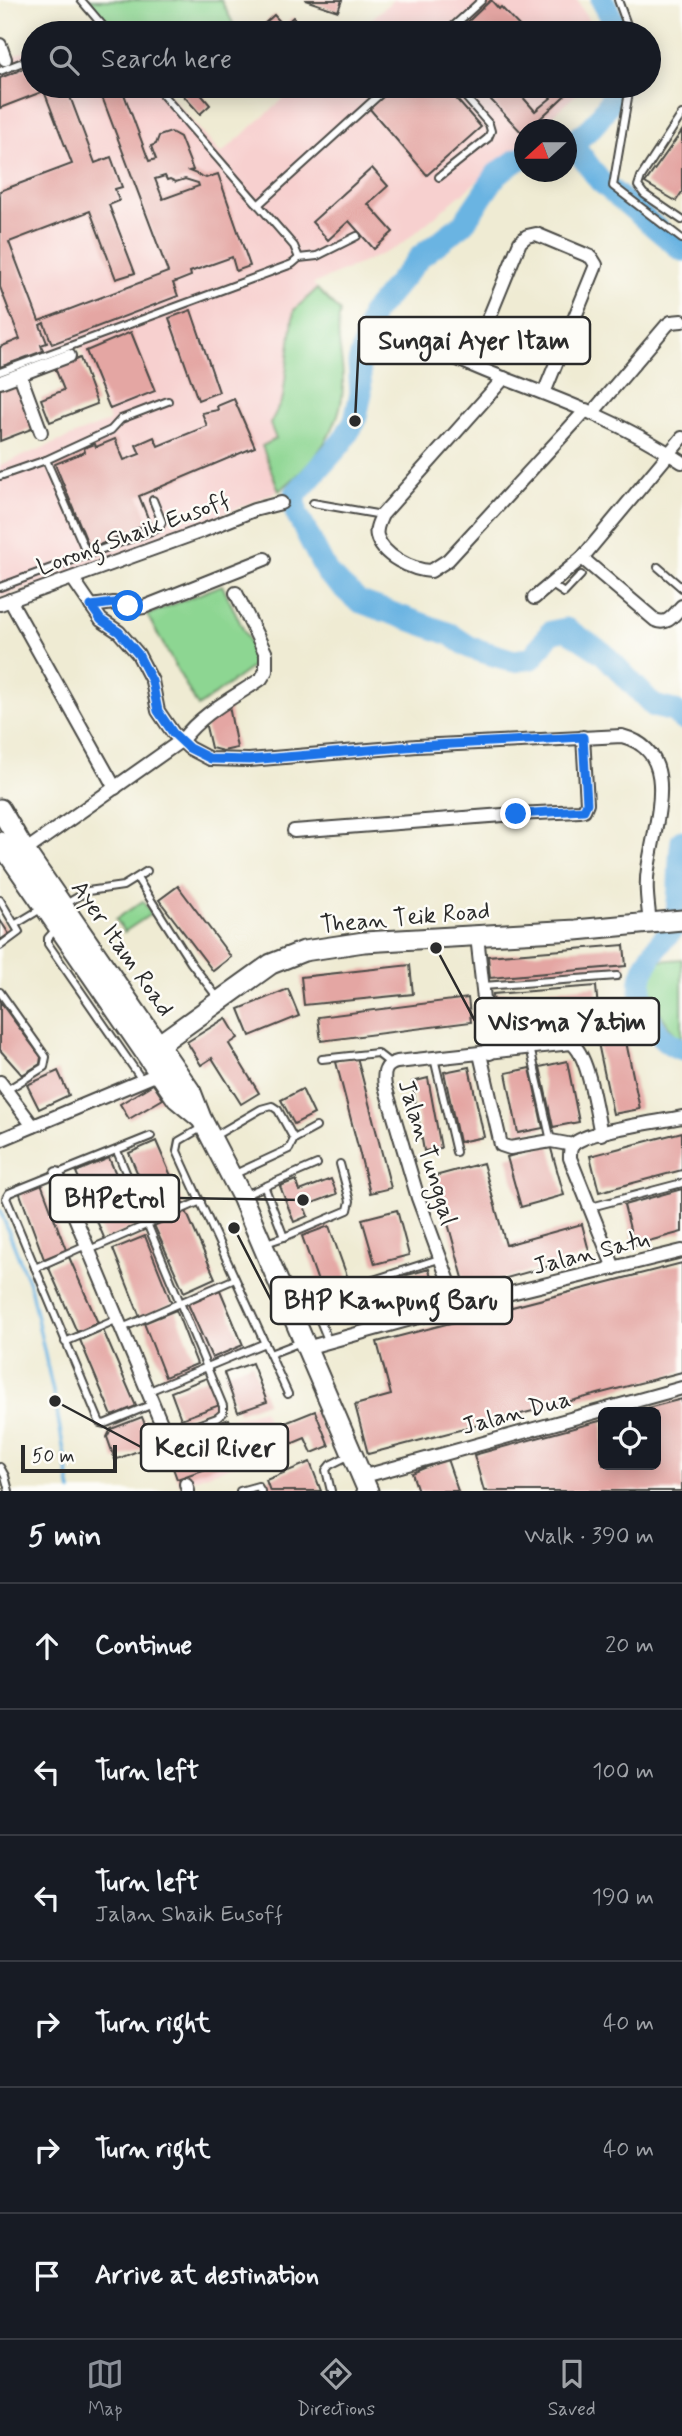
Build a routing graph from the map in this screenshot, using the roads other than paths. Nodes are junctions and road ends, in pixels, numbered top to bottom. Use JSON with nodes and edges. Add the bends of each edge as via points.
{"nodes":[{"id":1,"x":81,"y":0,"type":"edge"},
{"id":2,"x":482,"y":0,"type":"edge"},
{"id":3,"x":618,"y":0,"type":"edge"},
{"id":4,"x":99,"y":21,"type":"edge"},
{"id":5,"x":459,"y":21,"type":"edge"},
{"id":6,"x":626,"y":21,"type":"edge"},
{"id":7,"x":0,"y":46,"type":"edge"},
{"id":8,"x":5,"y":66,"type":"edge"},
{"id":9,"x":165,"y":98,"type":"edge"},
{"id":10,"x":375,"y":98,"type":"edge"},
{"id":11,"x":466,"y":98,"type":"edge"},
{"id":12,"x":628,"y":98,"type":"edge"},
{"id":13,"x":682,"y":114,"type":"edge"},
{"id":14,"x":439,"y":177,"type":"dead end"},
{"id":15,"x":258,"y":205,"type":"junction"},
{"id":16,"x":682,"y":220,"type":"edge"},
{"id":17,"x":357,"y":236,"type":"dead end"},
{"id":18,"x":682,"y":239,"type":"edge"},
{"id":19,"x":299,"y":258,"type":"junction"},
{"id":20,"x":682,"y":321,"type":"edge"},
{"id":21,"x":402,"y":334,"type":"dead end"},
{"id":22,"x":69,"y":356,"type":"dead end"},
{"id":23,"x":470,"y":364,"type":"junction"},
{"id":24,"x":0,"y":372,"type":"edge"},
{"id":25,"x":20,"y":375,"type":"junction"},
{"id":26,"x":504,"y":379,"type":"junction"},
{"id":27,"x":0,"y":382,"type":"edge"},
{"id":28,"x":544,"y":393,"type":"junction"},
{"id":29,"x":167,"y":401,"type":"dead end"},
{"id":30,"x":589,"y":411,"type":"junction"},
{"id":31,"x":41,"y":432,"type":"dead end"},
{"id":32,"x":682,"y":439,"type":"edge"},
{"id":33,"x":669,"y":453,"type":"junction"},
{"id":34,"x":46,"y":460,"type":"junction"},
{"id":35,"x":682,"y":461,"type":"edge"},
{"id":36,"x":0,"y":476,"type":"edge"},
{"id":37,"x":153,"y":500,"type":"dead end"},
{"id":38,"x":281,"y":503,"type":"dead end"},
{"id":39,"x":313,"y":503,"type":"dead end"},
{"id":40,"x":382,"y":515,"type":"junction"},
{"id":41,"x":88,"y":556,"type":"junction"},
{"id":42,"x":582,"y":558,"type":"junction"},
{"id":43,"x":265,"y":559,"type":"dead end"},
{"id":44,"x":658,"y":567,"type":"dead end"},
{"id":45,"x":581,"y":575,"type":"dead end"},
{"id":46,"x":73,"y":579,"type":"junction"},
{"id":47,"x":550,"y":583,"type":"junction"},
{"id":48,"x":0,"y":587,"type":"edge"},
{"id":49,"x":682,"y":588,"type":"edge"},
{"id":50,"x":236,"y":593,"type":"dead end"},
{"id":51,"x":534,"y":598,"type":"dead end"},
{"id":52,"x":5,"y":602,"type":"edge"},
{"id":53,"x":91,"y":606,"type":"junction"},
{"id":54,"x":682,"y":606,"type":"edge"},
{"id":55,"x":583,"y":737,"type":"junction"},
{"id":56,"x":182,"y":740,"type":"junction"},
{"id":57,"x":115,"y":788,"type":"junction"},
{"id":58,"x":0,"y":809,"type":"edge"},
{"id":59,"x":294,"y":831,"type":"dead end"},
{"id":60,"x":0,"y":842,"type":"edge"},
{"id":61,"x":25,"y":850,"type":"junction"},
{"id":62,"x":147,"y":871,"type":"dead end"},
{"id":63,"x":137,"y":878,"type":"junction"},
{"id":64,"x":0,"y":900,"type":"edge"},
{"id":65,"x":53,"y":907,"type":"junction"},
{"id":66,"x":682,"y":920,"type":"edge"},
{"id":67,"x":654,"y":923,"type":"junction"},
{"id":68,"x":16,"y":924,"type":"junction"},
{"id":69,"x":477,"y":936,"type":"junction"},
{"id":70,"x":0,"y":946,"type":"edge"},
{"id":71,"x":617,"y":976,"type":"dead end"},
{"id":72,"x":481,"y":987,"type":"junction"},
{"id":73,"x":0,"y":992,"type":"edge"},
{"id":74,"x":220,"y":1001,"type":"junction"},
{"id":75,"x":622,"y":1031,"type":"dead end"},
{"id":76,"x":123,"y":1036,"type":"junction"},
{"id":77,"x":571,"y":1043,"type":"junction"},
{"id":78,"x":530,"y":1047,"type":"junction"},
{"id":79,"x":153,"y":1049,"type":"junction"},
{"id":80,"x":485,"y":1054,"type":"junction"},
{"id":81,"x":434,"y":1058,"type":"junction"},
{"id":82,"x":322,"y":1059,"type":"dead end"},
{"id":83,"x":391,"y":1064,"type":"junction"},
{"id":84,"x":152,"y":1077,"type":"junction"},
{"id":85,"x":3,"y":1086,"type":"edge"},
{"id":86,"x":682,"y":1117,"type":"edge"},
{"id":87,"x":33,"y":1126,"type":"junction"},
{"id":88,"x":316,"y":1127,"type":"dead end"},
{"id":89,"x":206,"y":1128,"type":"junction"},
{"id":90,"x":601,"y":1134,"type":"junction"},
{"id":91,"x":151,"y":1136,"type":"dead end"},
{"id":92,"x":294,"y":1139,"type":"junction"},
{"id":93,"x":0,"y":1140,"type":"edge"},
{"id":94,"x":551,"y":1141,"type":"junction"},
{"id":95,"x":573,"y":1145,"type":"junction"},
{"id":96,"x":117,"y":1151,"type":"junction"},
{"id":97,"x":456,"y":1152,"type":"dead end"},
{"id":98,"x":317,"y":1164,"type":"dead end"},
{"id":99,"x":340,"y":1164,"type":"dead end"},
{"id":100,"x":57,"y":1174,"type":"junction"},
{"id":101,"x":232,"y":1176,"type":"junction"},
{"id":102,"x":682,"y":1183,"type":"edge"},
{"id":103,"x":265,"y":1188,"type":"junction"},
{"id":104,"x":242,"y":1197,"type":"junction"},
{"id":105,"x":201,"y":1201,"type":"junction"},
{"id":106,"x":591,"y":1207,"type":"junction"},
{"id":107,"x":148,"y":1224,"type":"junction"},
{"id":108,"x":284,"y":1237,"type":"junction"},
{"id":109,"x":262,"y":1245,"type":"junction"},
{"id":110,"x":88,"y":1248,"type":"junction"},
{"id":111,"x":682,"y":1251,"type":"edge"},
{"id":112,"x":439,"y":1259,"type":"junction"},
{"id":113,"x":35,"y":1268,"type":"junction"},
{"id":114,"x":614,"y":1268,"type":"junction"},
{"id":115,"x":236,"y":1279,"type":"junction"},
{"id":116,"x":309,"y":1294,"type":"dead end"},
{"id":117,"x":181,"y":1303,"type":"junction"},
{"id":118,"x":458,"y":1306,"type":"junction"},
{"id":119,"x":120,"y":1323,"type":"junction"},
{"id":120,"x":371,"y":1329,"type":"junction"},
{"id":121,"x":328,"y":1340,"type":"junction"},
{"id":122,"x":65,"y":1342,"type":"junction"},
{"id":123,"x":265,"y":1343,"type":"junction"},
{"id":124,"x":305,"y":1344,"type":"junction"},
{"id":125,"x":270,"y":1354,"type":"junction"},
{"id":126,"x":208,"y":1367,"type":"junction"},
{"id":127,"x":682,"y":1388,"type":"edge"},
{"id":128,"x":288,"y":1394,"type":"dead end"},
{"id":129,"x":151,"y":1397,"type":"junction"},
{"id":130,"x":161,"y":1423,"type":"joint"},
{"id":131,"x":352,"y":1454,"type":"junction"},
{"id":132,"x":0,"y":1467,"type":"edge"},
{"id":133,"x":364,"y":1484,"type":"edge"},
{"id":134,"x":9,"y":1491,"type":"edge"},
{"id":135,"x":240,"y":1491,"type":"edge"},
{"id":136,"x":261,"y":1491,"type":"edge"},
{"id":137,"x":331,"y":1491,"type":"edge"}],
"edges":[{"from":1,"to":4,"type":"lane"},
{"from":2,"to":5,"type":"lane"},
{"from":3,"to":6,"type":"lane"},
{"from":7,"to":8,"type":"street"},
{"from":9,"to":15,"type":"lane"},
{"from":10,"to":15,"type":"lane"},
{"from":11,"to":14,"type":"lane","via":[[491,131]]},
{"from":12,"to":18,"type":"lane","via":[[613,186]]},
{"from":13,"to":16,"type":"lane","via":[[638,186]]},
{"from":15,"to":19,"type":"lane"},
{"from":17,"to":19,"type":"lane","via":[[317,256]]},
{"from":19,"to":24,"type":"lane"},
{"from":20,"to":30,"type":"street","via":[[667,325]]},
{"from":21,"to":23,"type":"street"},
{"from":22,"to":25,"type":"street"},
{"from":23,"to":26,"type":"street"},
{"from":23,"to":28,"type":"street","via":[[520,242],[536,234],[591,257],[596,265]]},
{"from":25,"to":27,"type":"street"},
{"from":25,"to":31,"type":"street"},
{"from":26,"to":28,"type":"street"},
{"from":26,"to":40,"type":"street"},
{"from":28,"to":30,"type":"street"},
{"from":29,"to":34,"type":"lane","via":[[121,419],[111,430]]},
{"from":30,"to":33,"type":"street"},
{"from":30,"to":40,"type":"street","via":[[437,569],[415,568],[380,544],[376,529]]},
{"from":32,"to":33,"type":"street"},
{"from":33,"to":35,"type":"street"},
{"from":33,"to":42,"type":"street"},
{"from":34,"to":36,"type":"lane"},
{"from":34,"to":41,"type":"lane"},
{"from":37,"to":41,"type":"lane","via":[[161,526]]},
{"from":38,"to":46,"type":"street","name":"Lorong Shaik Eusoff"},
{"from":39,"to":40,"type":"lane"},
{"from":41,"to":48,"type":"lane"},
{"from":42,"to":47,"type":"street"},
{"from":42,"to":54,"type":"street","via":[[655,620],[668,621]]},
{"from":43,"to":53,"type":"street","via":[[144,607]]},
{"from":44,"to":49,"type":"lane"},
{"from":45,"to":47,"type":"lane","via":[[564,593]]},
{"from":46,"to":52,"type":"street","name":"Lorong Shaik Eusoff"},
{"from":46,"to":53,"type":"street"},
{"from":47,"to":51,"type":"street"},
{"from":50,"to":56,"type":"street","via":[[266,654],[266,671],[261,679],[207,714]]},
{"from":52,"to":57,"type":"street"},
{"from":53,"to":56,"type":"street","via":[[138,654],[152,681],[158,711]]},
{"from":55,"to":56,"type":"street","via":[[249,760],[211,759]]},
{"from":55,"to":59,"type":"street","via":[[584,810]]},
{"from":55,"to":67,"type":"street","via":[[636,739],[661,761],[665,783],[648,871],[647,899]]},
{"from":56,"to":57,"type":"street"},
{"from":57,"to":61,"type":"street"},
{"from":58,"to":61,"type":"main road","name":"Ayer Itam Road"},
{"from":60,"to":65,"type":"main road","name":"Ayer Itam Road"},
{"from":61,"to":65,"type":"main road","name":"Ayer Itam Road"},
{"from":62,"to":63,"type":"lane"},
{"from":63,"to":65,"type":"lane","via":[[114,889],[88,891]]},
{"from":63,"to":74,"type":"lane"},
{"from":64,"to":68,"type":"lane"},
{"from":65,"to":68,"type":"lane"},
{"from":65,"to":76,"type":"main road","name":"Ayer Itam Road","via":[[73,965]]},
{"from":65,"to":79,"type":"main road","name":"Ayer Itam Road"},
{"from":66,"to":67,"type":"main road","name":"Thean Teik Road"},
{"from":67,"to":69,"type":"main road","name":"Thean Teik Road"},
{"from":68,"to":70,"type":"lane","via":[[18,934]]},
{"from":69,"to":72,"type":"street"},
{"from":69,"to":74,"type":"main road","name":"Thean Teik Road","via":[[364,942],[304,951],[271,964]]},
{"from":71,"to":72,"type":"lane"},
{"from":72,"to":80,"type":"street"},
{"from":73,"to":85,"type":"lane","via":[[46,1056],[44,1067]]},
{"from":74,"to":79,"type":"main road","name":"Thean Teik Road"},
{"from":75,"to":77,"type":"lane","name":"Jalan Tunggal"},
{"from":76,"to":79,"type":"main road","name":"Ayer Itam Road"},
{"from":76,"to":84,"type":"lane"},
{"from":77,"to":78,"type":"street","name":"Jalan Tunggal"},
{"from":77,"to":90,"type":"street","via":[[584,1061]]},
{"from":78,"to":80,"type":"street","name":"Jalan Tunggal"},
{"from":78,"to":94,"type":"lane"},
{"from":79,"to":84,"type":"main road","name":"Ayer Itam Road"},
{"from":79,"to":89,"type":"main road","name":"Ayer Itam Road","via":[[191,1092]]},
{"from":80,"to":81,"type":"street","name":"Jalan Tunggal"},
{"from":80,"to":94,"type":"street","via":[[501,1145],[510,1148]]},
{"from":81,"to":83,"type":"street","name":"Jalan Tunggal"},
{"from":81,"to":97,"type":"lane"},
{"from":82,"to":83,"type":"lane","via":[[377,1053]]},
{"from":83,"to":112,"type":"street","name":"Jalan Tunggal","via":[[384,1073],[384,1086]]},
{"from":84,"to":87,"type":"street"},
{"from":84,"to":89,"type":"main road","name":"Ayer Itam Road"},
{"from":85,"to":87,"type":"street"},
{"from":86,"to":90,"type":"street"},
{"from":87,"to":93,"type":"street"},
{"from":88,"to":92,"type":"lane"},
{"from":89,"to":92,"type":"lane","via":[[272,1106]]},
{"from":89,"to":101,"type":"main road","name":"Ayer Itam Road"},
{"from":89,"to":105,"type":"lane","via":[[182,1138],[176,1148]]},
{"from":90,"to":95,"type":"street"},
{"from":91,"to":96,"type":"lane"},
{"from":92,"to":101,"type":"lane","via":[[289,1149]]},
{"from":94,"to":95,"type":"street"},
{"from":95,"to":106,"type":"street","via":[[570,1158]]},
{"from":96,"to":100,"type":"lane"},
{"from":96,"to":107,"type":"lane"},
{"from":98,"to":103,"type":"lane"},
{"from":99,"to":108,"type":"lane","via":[[350,1201],[348,1210]]},
{"from":100,"to":110,"type":"street"},
{"from":100,"to":113,"type":"lane","via":[[6,1198]]},
{"from":101,"to":104,"type":"main road","name":"Ayer Itam Road"},
{"from":102,"to":106,"type":"lane"},
{"from":103,"to":104,"type":"lane"},
{"from":103,"to":108,"type":"lane"},
{"from":104,"to":109,"type":"main road","name":"Ayer Itam Road"},
{"from":105,"to":107,"type":"lane"},
{"from":105,"to":115,"type":"lane"},
{"from":106,"to":114,"type":"street"},
{"from":107,"to":110,"type":"lane"},
{"from":107,"to":117,"type":"lane"},
{"from":108,"to":109,"type":"lane"},
{"from":109,"to":124,"type":"main road","name":"Ayer Itam Road"},
{"from":110,"to":113,"type":"lane"},
{"from":110,"to":119,"type":"street"},
{"from":111,"to":114,"type":"street","name":"Jalan Satu"},
{"from":112,"to":118,"type":"street","name":"Jalan Tunggal"},
{"from":112,"to":120,"type":"lane","via":[[361,1284],[359,1292]]},
{"from":113,"to":122,"type":"lane"},
{"from":114,"to":118,"type":"street","name":"Jalan Satu"},
{"from":115,"to":117,"type":"lane"},
{"from":115,"to":123,"type":"lane"},
{"from":116,"to":121,"type":"lane"},
{"from":117,"to":119,"type":"lane"},
{"from":117,"to":126,"type":"lane"},
{"from":118,"to":120,"type":"street","name":"Jalan Satu"},
{"from":119,"to":122,"type":"lane"},
{"from":119,"to":129,"type":"street"},
{"from":120,"to":121,"type":"street","name":"Jalan Satu"},
{"from":121,"to":124,"type":"street","name":"Jalan Satu"},
{"from":122,"to":129,"type":"lane","via":[[100,1423]]},
{"from":123,"to":125,"type":"lane"},
{"from":123,"to":126,"type":"lane"},
{"from":124,"to":125,"type":"lane"},
{"from":124,"to":131,"type":"main road","name":"Ayer Itam Road"},
{"from":125,"to":128,"type":"lane"},
{"from":126,"to":129,"type":"lane"},
{"from":126,"to":130,"type":"lane","via":[[224,1409],[220,1416],[172,1434]]},
{"from":127,"to":133,"type":"street","name":"Jalan Dua"},
{"from":129,"to":130,"type":"street"},
{"from":131,"to":133,"type":"main road","name":"Ayer Itam Road"},
{"from":131,"to":137,"type":"lane","via":[[326,1470]]},
{"from":132,"to":134,"type":"lane"},
{"from":135,"to":136,"type":"lane","via":[[258,1486]]}]}
